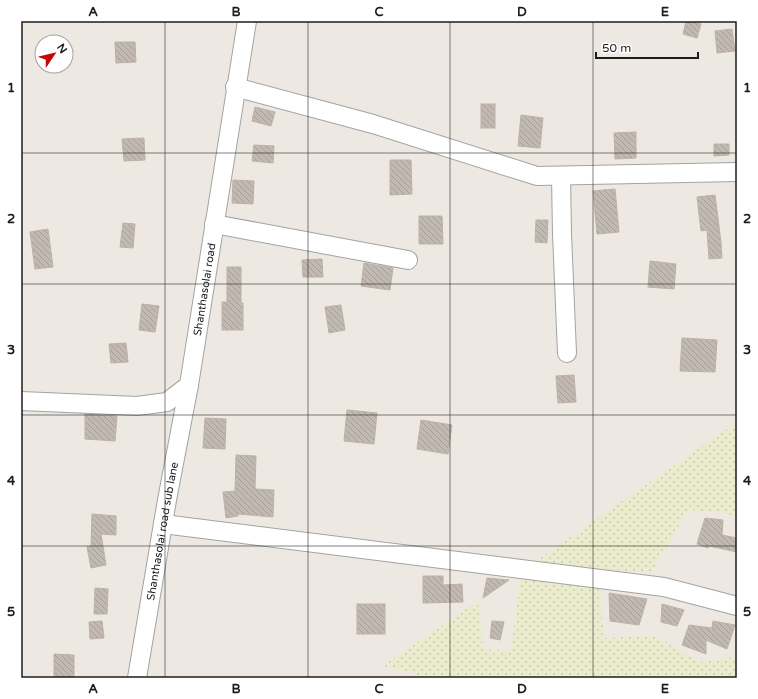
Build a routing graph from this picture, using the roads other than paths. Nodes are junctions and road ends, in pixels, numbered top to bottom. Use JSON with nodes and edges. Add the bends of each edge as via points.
{"nodes":[{"id":1,"x":247,"y":21,"type":"edge"},
{"id":2,"x":236,"y":88,"type":"junction"},
{"id":3,"x":737,"y":172,"type":"edge"},
{"id":4,"x":561,"y":176,"type":"junction"},
{"id":5,"x":214,"y":224,"type":"junction"},
{"id":6,"x":408,"y":260,"type":"dead end"},
{"id":7,"x":567,"y":353,"type":"dead end"},
{"id":8,"x":189,"y":385,"type":"junction"},
{"id":9,"x":21,"y":401,"type":"edge"},
{"id":10,"x":163,"y":524,"type":"junction"},
{"id":11,"x":737,"y":606,"type":"edge"},
{"id":12,"x":137,"y":678,"type":"edge"}],
"edges":[{"from":1,"to":2,"type":"street","name":"Shanthasolai road"},
{"from":2,"to":4,"type":"street","via":[[373,124],[537,176]]},
{"from":2,"to":5,"type":"street","name":"Shanthasolai road"},
{"from":3,"to":4,"type":"street"},
{"from":4,"to":7,"type":"street"},
{"from":5,"to":6,"type":"street"},
{"from":5,"to":8,"type":"street","name":"Shanthasolai road"},
{"from":8,"to":9,"type":"street","via":[[167,402],[137,406]]},
{"from":8,"to":10,"type":"street","name":"Shanthasolai road sub lane"},
{"from":10,"to":11,"type":"street","via":[[664,587]]},
{"from":10,"to":12,"type":"street","name":"Shanthasolai road sub lane"}]}
